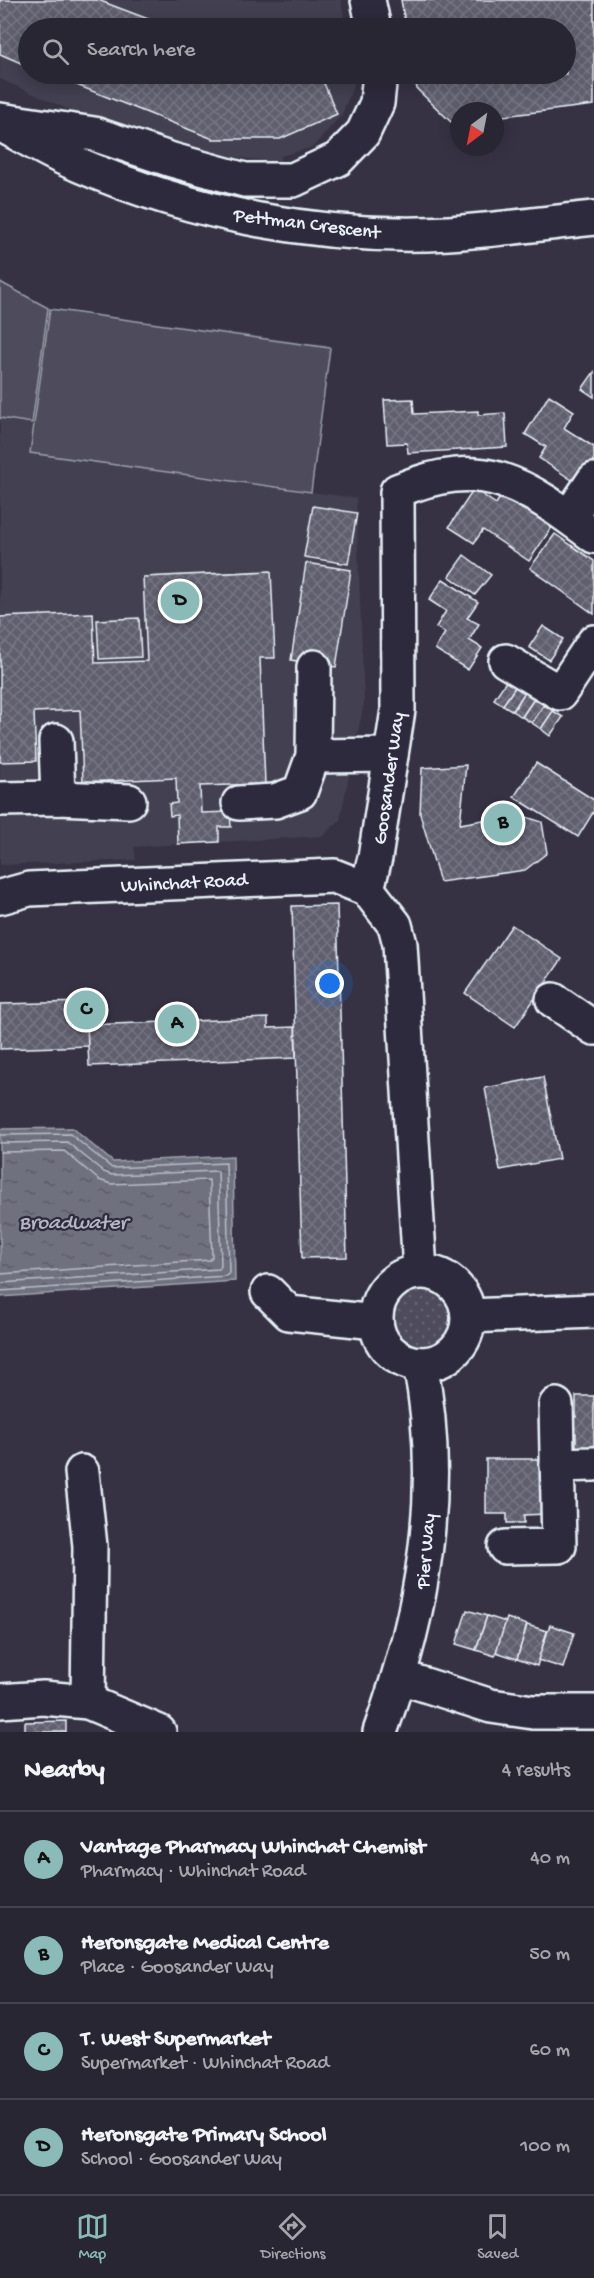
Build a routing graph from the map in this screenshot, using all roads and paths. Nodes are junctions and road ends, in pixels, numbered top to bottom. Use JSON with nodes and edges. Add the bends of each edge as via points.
{"nodes":[{"id":1,"x":368,"y":0,"type":"edge"},
{"id":2,"x":372,"y":18,"type":"edge"},
{"id":3,"x":379,"y":84,"type":"edge"},
{"id":4,"x":0,"y":122,"type":"edge"},
{"id":5,"x":594,"y":218,"type":"edge"},
{"id":6,"x":594,"y":480,"type":"edge"},
{"id":7,"x":581,"y":526,"type":"edge"},
{"id":8,"x":594,"y":642,"type":"edge"},
{"id":9,"x":506,"y":661,"type":"dead end"},
{"id":10,"x":314,"y":667,"type":"dead end"},
{"id":11,"x":56,"y":741,"type":"dead end"},
{"id":12,"x":391,"y":755,"type":"junction"},
{"id":13,"x":312,"y":756,"type":"junction"},
{"id":14,"x":58,"y":798,"type":"junction"},
{"id":15,"x":0,"y":799,"type":"edge"},
{"id":16,"x":129,"y":801,"type":"dead end"},
{"id":17,"x":239,"y":803,"type":"dead end"},
{"id":18,"x":367,"y":889,"type":"junction"},
{"id":19,"x":0,"y":897,"type":"edge"},
{"id":20,"x":553,"y":1000,"type":"dead end"},
{"id":21,"x":594,"y":1028,"type":"edge"},
{"id":22,"x":420,"y":1271,"type":"junction"},
{"id":23,"x":268,"y":1292,"type":"dead end"},
{"id":24,"x":594,"y":1311,"type":"edge"},
{"id":25,"x":469,"y":1317,"type":"junction"},
{"id":26,"x":376,"y":1322,"type":"junction"},
{"id":27,"x":420,"y":1364,"type":"junction"},
{"id":28,"x":556,"y":1405,"type":"dead end"},
{"id":29,"x":594,"y":1464,"type":"edge"},
{"id":30,"x":557,"y":1465,"type":"junction"},
{"id":31,"x":82,"y":1472,"type":"dead end"},
{"id":32,"x":505,"y":1547,"type":"dead end"},
{"id":33,"x":400,"y":1677,"type":"junction"},
{"id":34,"x":0,"y":1701,"type":"edge"},
{"id":35,"x":88,"y":1702,"type":"junction"},
{"id":36,"x":594,"y":1712,"type":"edge"},
{"id":37,"x":533,"y":1722,"type":"edge"},
{"id":38,"x":159,"y":1732,"type":"edge"},
{"id":39,"x":380,"y":1732,"type":"edge"}],
"edges":[{"from":1,"to":2,"type":"street"},
{"from":3,"to":4,"type":"street","via":[[377,103],[363,133],[338,159],[293,180],[245,180],[94,134]]},
{"from":4,"to":5,"type":"street","name":"Pettman Crescent","via":[[76,164],[176,200],[260,221],[356,232],[448,233]]},
{"from":6,"to":7,"type":"street"},
{"from":7,"to":12,"type":"street","name":"Goosander Way","via":[[511,481],[477,473],[421,481],[397,491],[398,710]]},
{"from":8,"to":9,"type":"street","via":[[560,693]]},
{"from":10,"to":13,"type":"street"},
{"from":11,"to":14,"type":"street"},
{"from":12,"to":13,"type":"street"},
{"from":12,"to":18,"type":"street","name":"Goosander Way"},
{"from":13,"to":17,"type":"street","via":[[300,792],[275,801]]},
{"from":14,"to":15,"type":"street"},
{"from":14,"to":16,"type":"street"},
{"from":18,"to":19,"type":"street","name":"Whinchat Road","via":[[334,876],[29,888]]},
{"from":18,"to":22,"type":"street","via":[[395,925],[400,944]]},
{"from":20,"to":21,"type":"street"},
{"from":22,"to":25,"type":"street","via":[[435,1273],[459,1289]]},
{"from":22,"to":26,"type":"street","via":[[393,1282],[380,1300]]},
{"from":23,"to":26,"type":"street","via":[[289,1313]]},
{"from":24,"to":25,"type":"street"},
{"from":25,"to":27,"type":"street","via":[[460,1346],[435,1363]]},
{"from":26,"to":27,"type":"street","via":[[380,1338],[390,1351]]},
{"from":27,"to":33,"type":"street","name":"Pier Way","via":[[429,1450],[426,1554],[421,1593]]},
{"from":28,"to":30,"type":"street"},
{"from":29,"to":30,"type":"street"},
{"from":30,"to":32,"type":"street","via":[[559,1546]]},
{"from":31,"to":35,"type":"street","via":[[90,1546]]},
{"from":33,"to":37,"type":"street"},
{"from":33,"to":39,"type":"street","name":"Pier Way"},
{"from":34,"to":35,"type":"street","via":[[44,1698]]},
{"from":35,"to":38,"type":"street"},
{"from":36,"to":37,"type":"street"}]}
